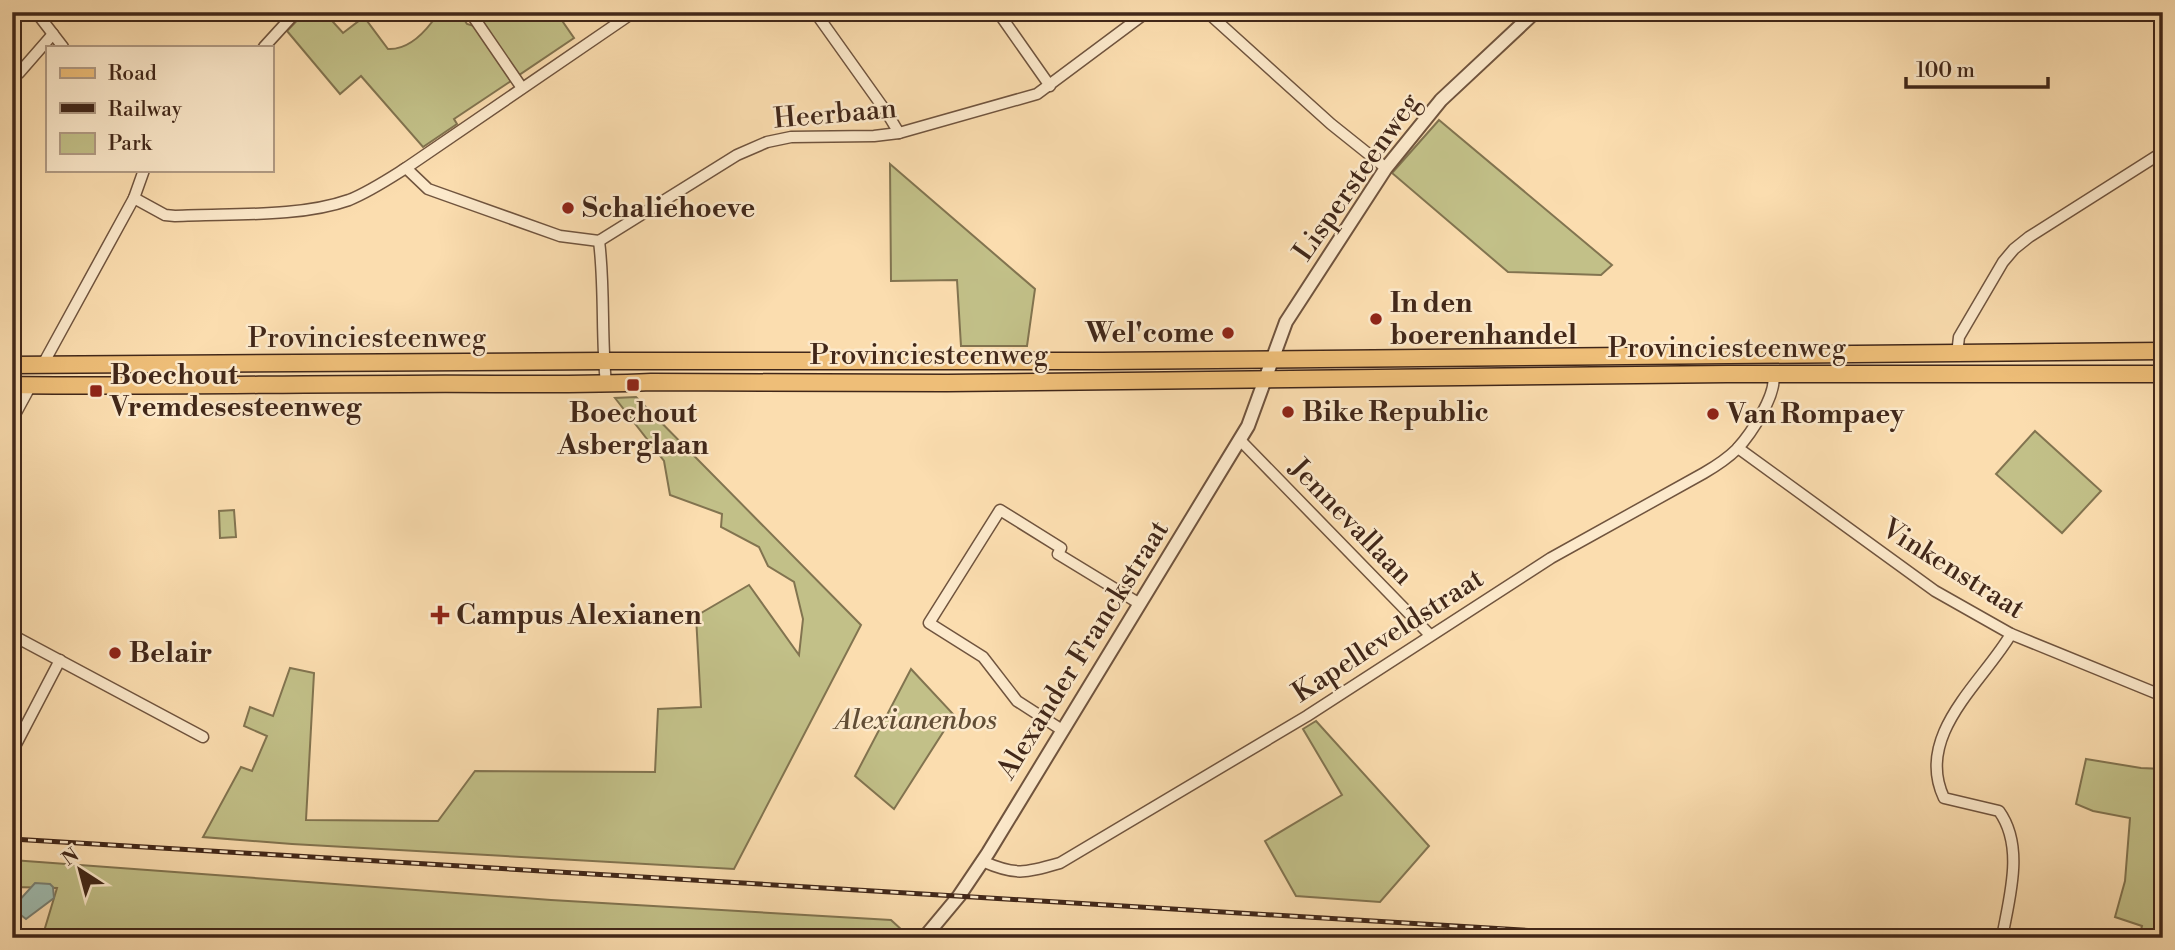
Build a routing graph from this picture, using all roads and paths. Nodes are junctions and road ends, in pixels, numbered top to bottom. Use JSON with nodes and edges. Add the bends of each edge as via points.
{"nodes":[{"id":1,"x":36,"y":12,"type":"edge"},
{"id":2,"x":296,"y":12,"type":"edge"},
{"id":3,"x":470,"y":12,"type":"edge"},
{"id":4,"x":634,"y":12,"type":"edge"},
{"id":5,"x":815,"y":12,"type":"edge"},
{"id":6,"x":998,"y":12,"type":"edge"},
{"id":7,"x":1147,"y":12,"type":"edge"},
{"id":8,"x":1207,"y":12,"type":"edge"},
{"id":9,"x":1535,"y":12,"type":"edge"},
{"id":10,"x":53,"y":34,"type":"junction"},
{"id":11,"x":62,"y":46,"type":"edge"},
{"id":12,"x":265,"y":46,"type":"edge"},
{"id":13,"x":12,"y":75,"type":"edge"},
{"id":14,"x":1051,"y":86,"type":"junction"},
{"id":15,"x":522,"y":88,"type":"junction"},
{"id":16,"x":899,"y":133,"type":"junction"},
{"id":17,"x":2163,"y":152,"type":"edge"},
{"id":18,"x":406,"y":168,"type":"junction"},
{"id":19,"x":1386,"y":169,"type":"junction"},
{"id":20,"x":143,"y":172,"type":"edge"},
{"id":21,"x":134,"y":198,"type":"junction"},
{"id":22,"x":599,"y":241,"type":"junction"},
{"id":23,"x":2161,"y":352,"type":"edge"},
{"id":24,"x":1957,"y":354,"type":"junction"},
{"id":25,"x":1810,"y":355,"type":"junction"},
{"id":26,"x":1272,"y":358,"type":"junction"},
{"id":27,"x":604,"y":361,"type":"junction"},
{"id":28,"x":12,"y":365,"type":"edge"},
{"id":29,"x":42,"y":366,"type":"junction"},
{"id":30,"x":2158,"y":372,"type":"edge"},
{"id":31,"x":1773,"y":374,"type":"junction"},
{"id":32,"x":1797,"y":374,"type":"junction"},
{"id":33,"x":1266,"y":379,"type":"junction"},
{"id":34,"x":606,"y":384,"type":"junction"},
{"id":35,"x":12,"y":385,"type":"edge"},
{"id":36,"x":31,"y":385,"type":"junction"},
{"id":37,"x":12,"y":420,"type":"edge"},
{"id":38,"x":1240,"y":440,"type":"junction"},
{"id":39,"x":1738,"y":448,"type":"junction"},
{"id":40,"x":1140,"y":604,"type":"junction"},
{"id":41,"x":2011,"y":634,"type":"junction"},
{"id":42,"x":12,"y":635,"type":"edge"},
{"id":43,"x":1430,"y":635,"type":"junction"},
{"id":44,"x":60,"y":660,"type":"junction"},
{"id":45,"x":2163,"y":696,"type":"edge"},
{"id":46,"x":1062,"y":730,"type":"junction"},
{"id":47,"x":203,"y":737,"type":"dead end"},
{"id":48,"x":12,"y":752,"type":"edge"},
{"id":49,"x":982,"y":862,"type":"junction"},
{"id":50,"x":924,"y":938,"type":"edge"},
{"id":51,"x":2003,"y":938,"type":"edge"}],
"edges":[{"from":1,"to":10,"type":"street"},
{"from":2,"to":12,"type":"street"},
{"from":3,"to":15,"type":"street"},
{"from":4,"to":15,"type":"street"},
{"from":5,"to":16,"type":"street"},
{"from":6,"to":14,"type":"street"},
{"from":7,"to":14,"type":"street","name":"Heerbaan"},
{"from":8,"to":19,"type":"street"},
{"from":9,"to":19,"type":"street","name":"Lispersteenweg","via":[[1441,100]]},
{"from":10,"to":11,"type":"street"},
{"from":10,"to":13,"type":"street","via":[[19,73]]},
{"from":14,"to":16,"type":"street","name":"Heerbaan","via":[[1037,94]]},
{"from":15,"to":18,"type":"street"},
{"from":16,"to":22,"type":"street","name":"Heerbaan","via":[[767,142],[737,155]]},
{"from":17,"to":24,"type":"street","via":[[2014,249],[1959,337]]},
{"from":18,"to":21,"type":"street","via":[[351,199],[308,210],[165,215]]},
{"from":18,"to":22,"type":"street","via":[[428,189],[560,236]]},
{"from":19,"to":26,"type":"street","name":"Lispersteenweg","via":[[1286,322]]},
{"from":20,"to":21,"type":"street"},
{"from":21,"to":29,"type":"street"},
{"from":22,"to":27,"type":"street"},
{"from":23,"to":24,"type":"main road","name":"Provinciesteenweg"},
{"from":24,"to":25,"type":"main road","name":"Provinciesteenweg"},
{"from":25,"to":26,"type":"main road","name":"Provinciesteenweg"},
{"from":25,"to":32,"type":"main road","via":[[1787,364],[1789,371]]},
{"from":26,"to":27,"type":"main road","name":"Provinciesteenweg"},
{"from":26,"to":33,"type":"street","name":"Lispersteenweg"},
{"from":27,"to":29,"type":"main road","name":"Provinciesteenweg"},
{"from":27,"to":34,"type":"street"},
{"from":28,"to":29,"type":"main road","name":"Provinciesteenweg"},
{"from":29,"to":36,"type":"main road"},
{"from":30,"to":32,"type":"main road","name":"Provinciesteenweg"},
{"from":31,"to":32,"type":"main road","name":"Provinciesteenweg"},
{"from":31,"to":33,"type":"main road","name":"Provinciesteenweg"},
{"from":31,"to":39,"type":"street","name":"Kapelleveldstraat","via":[[1763,412]]},
{"from":33,"to":34,"type":"main road","name":"Provinciesteenweg"},
{"from":33,"to":38,"type":"street","name":"Alexander Franckstraat"},
{"from":34,"to":36,"type":"main road","name":"Provinciesteenweg"},
{"from":35,"to":36,"type":"main road","name":"Provinciesteenweg"},
{"from":36,"to":37,"type":"street"},
{"from":38,"to":40,"type":"street","name":"Alexander Franckstraat"},
{"from":38,"to":43,"type":"street","name":"Jennevallaan"},
{"from":39,"to":41,"type":"street","name":"Vinkenstraat","via":[[1935,592]]},
{"from":39,"to":43,"type":"street","name":"Kapelleveldstraat","via":[[1704,473],[1551,558]]},
{"from":40,"to":46,"type":"street","name":"Alexander Franckstraat"},
{"from":40,"to":46,"type":"street","via":[[1058,554],[1061,548],[1000,510],[929,623],[983,657],[1017,701]]},
{"from":41,"to":45,"type":"street","name":"Vinkenstraat"},
{"from":41,"to":51,"type":"street","via":[[1953,712],[1937,771],[1944,798],[1993,809],[2005,821],[2013,865]]},
{"from":42,"to":44,"type":"street"},
{"from":43,"to":49,"type":"street","name":"Kapelleveldstraat","via":[[1307,716],[1060,863],[1010,872]]},
{"from":44,"to":47,"type":"street"},
{"from":44,"to":48,"type":"street"},
{"from":46,"to":49,"type":"street","name":"Alexander Franckstraat"},
{"from":49,"to":50,"type":"street","name":"Alexander Franckstraat"}]}
